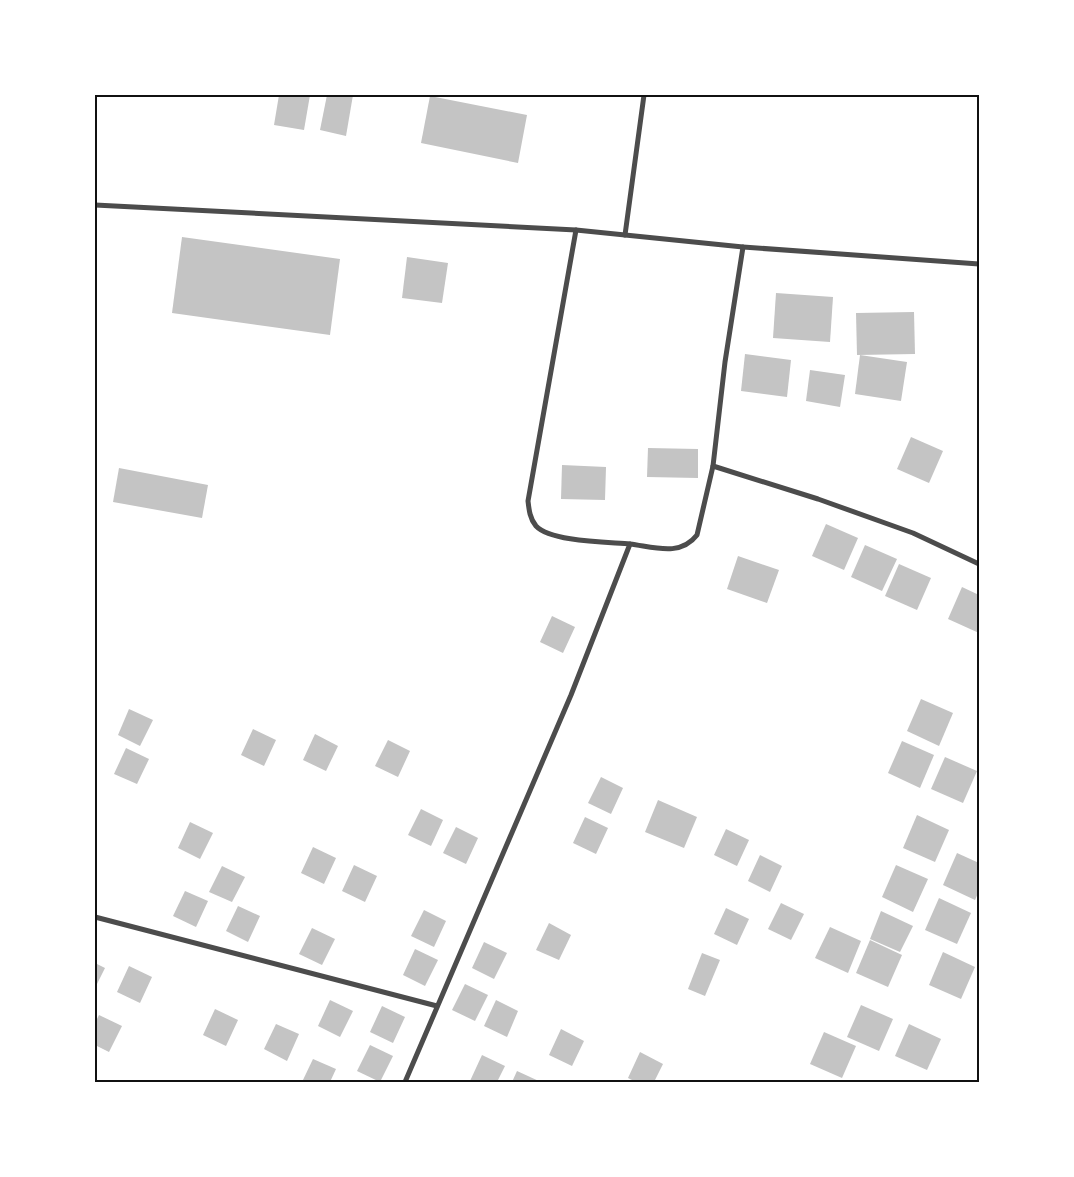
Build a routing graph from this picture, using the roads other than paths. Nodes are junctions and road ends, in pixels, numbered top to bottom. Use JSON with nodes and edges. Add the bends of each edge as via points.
{"nodes":[{"id":1,"x":644,"y":95,"type":"edge"},
{"id":2,"x":95,"y":205,"type":"edge"},
{"id":3,"x":576,"y":230,"type":"junction"},
{"id":4,"x":625,"y":235,"type":"junction"},
{"id":5,"x":743,"y":247,"type":"junction"},
{"id":6,"x":979,"y":264,"type":"edge"},
{"id":7,"x":713,"y":466,"type":"junction"},
{"id":8,"x":630,"y":544,"type":"junction"},
{"id":9,"x":979,"y":564,"type":"edge"},
{"id":10,"x":95,"y":917,"type":"edge"},
{"id":11,"x":438,"y":1006,"type":"junction"},
{"id":12,"x":406,"y":1082,"type":"edge"}],
"edges":[{"from":1,"to":4,"type":"street"},
{"from":2,"to":3,"type":"street"},
{"from":3,"to":4,"type":"street"},
{"from":3,"to":8,"type":"street","via":[[528,501],[529,512],[543,531],[582,540]]},
{"from":4,"to":5,"type":"street"},
{"from":5,"to":6,"type":"street"},
{"from":5,"to":7,"type":"street"},
{"from":7,"to":8,"type":"street","via":[[697,535],[692,541],[670,550]]},
{"from":7,"to":9,"type":"street","via":[[913,533]]},
{"from":8,"to":11,"type":"street","via":[[571,695]]},
{"from":10,"to":11,"type":"street"},
{"from":11,"to":12,"type":"street"}]}
